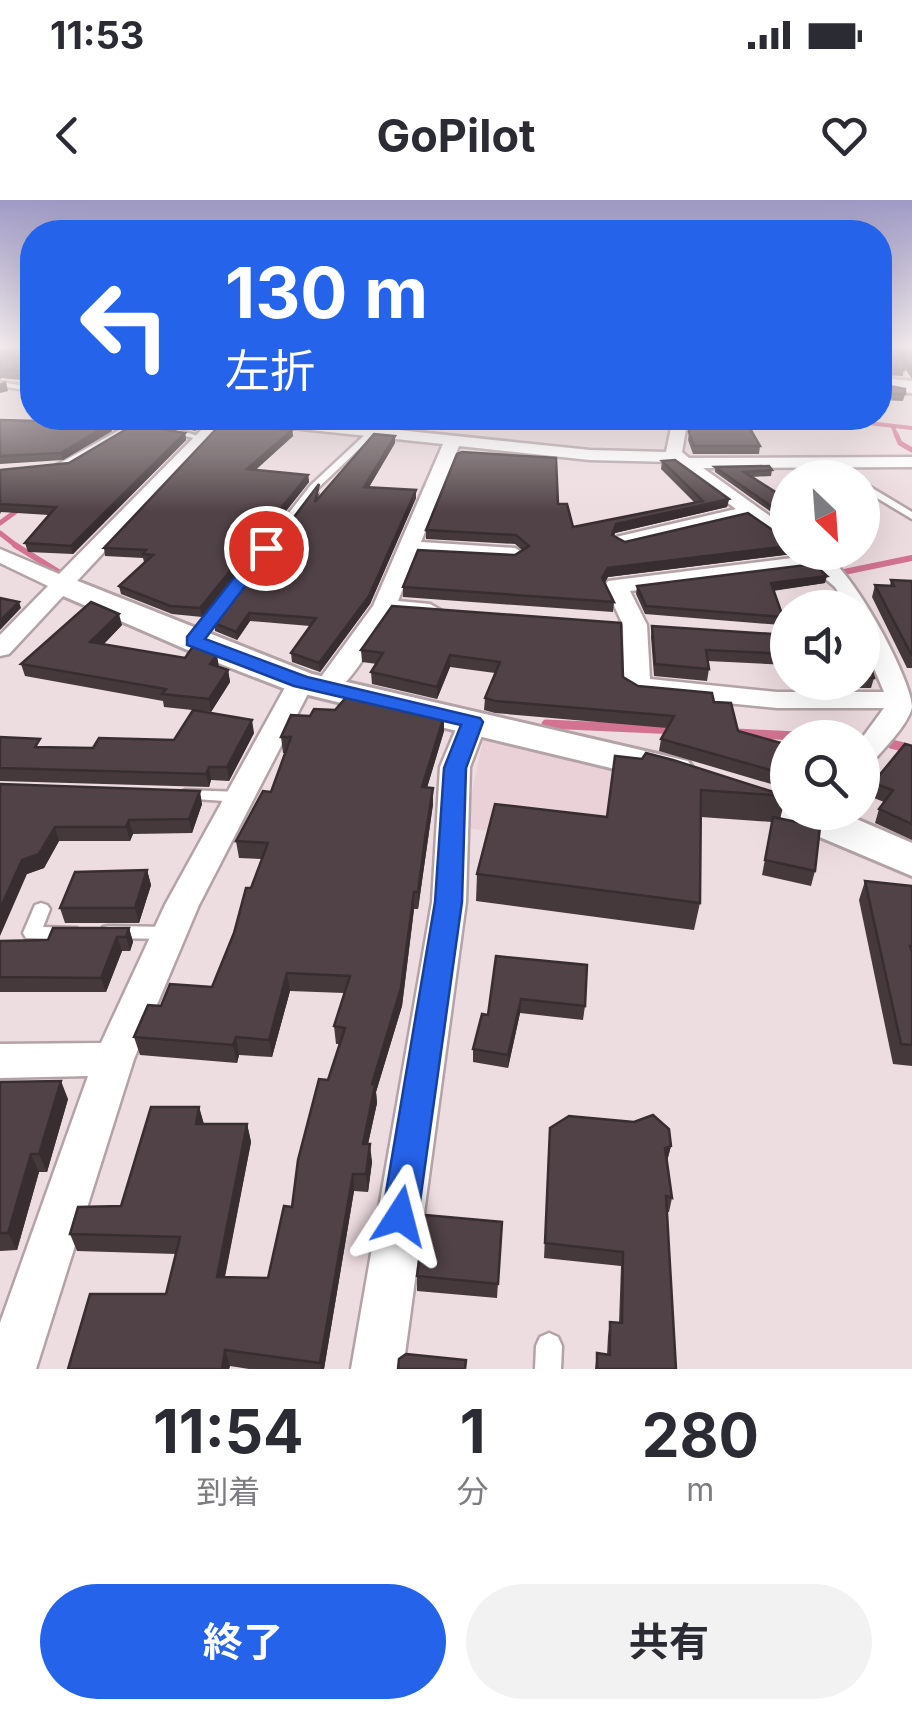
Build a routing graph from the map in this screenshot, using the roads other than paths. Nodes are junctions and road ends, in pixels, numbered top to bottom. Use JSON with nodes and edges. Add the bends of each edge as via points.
{"nodes":[{"id":1,"x":126,"y":430,"type":"edge"},
{"id":2,"x":172,"y":430,"type":"edge"},
{"id":3,"x":208,"y":430,"type":"edge"},
{"id":4,"x":364,"y":430,"type":"edge"},
{"id":5,"x":679,"y":430,"type":"edge"},
{"id":6,"x":374,"y":431,"type":"junction"},
{"id":7,"x":200,"y":438,"type":"junction"},
{"id":8,"x":453,"y":440,"type":"junction"},
{"id":9,"x":680,"y":460,"type":"junction"},
{"id":10,"x":912,"y":462,"type":"edge"},
{"id":11,"x":770,"y":463,"type":"edge"},
{"id":12,"x":880,"y":463,"type":"edge"},
{"id":13,"x":40,"y":469,"type":"edge"},
{"id":14,"x":880,"y":496,"type":"edge"},
{"id":15,"x":749,"y":512,"type":"junction"},
{"id":16,"x":912,"y":516,"type":"edge"},
{"id":17,"x":770,"y":527,"type":"edge"},
{"id":18,"x":623,"y":541,"type":"edge"},
{"id":19,"x":411,"y":548,"type":"junction"},
{"id":20,"x":2,"y":554,"type":"edge"},
{"id":21,"x":515,"y":554,"type":"edge"},
{"id":22,"x":770,"y":563,"type":"edge"},
{"id":23,"x":828,"y":570,"type":"edge"},
{"id":24,"x":65,"y":585,"type":"junction"},
{"id":25,"x":849,"y":590,"type":"edge"},
{"id":26,"x":384,"y":606,"type":"junction"},
{"id":27,"x":457,"y":613,"type":"edge"},
{"id":28,"x":194,"y":641,"type":"junction"},
{"id":29,"x":0,"y":649,"type":"edge"},
{"id":30,"x":880,"y":660,"type":"edge"},
{"id":31,"x":314,"y":685,"type":"junction"},
{"id":32,"x":906,"y":700,"type":"edge"},
{"id":33,"x":473,"y":722,"type":"junction"},
{"id":34,"x":880,"y":735,"type":"edge"},
{"id":35,"x":716,"y":784,"type":"edge"},
{"id":36,"x":166,"y":795,"type":"edge"},
{"id":37,"x":240,"y":798,"type":"junction"},
{"id":38,"x":842,"y":830,"type":"edge"},
{"id":39,"x":912,"y":861,"type":"edge"},
{"id":40,"x":41,"y":909,"type":"dead end"},
{"id":41,"x":170,"y":933,"type":"junction"},
{"id":42,"x":114,"y":1059,"type":"junction"},
{"id":43,"x":0,"y":1061,"type":"edge"},
{"id":44,"x":10,"y":1369,"type":"edge"},
{"id":45,"x":377,"y":1369,"type":"edge"}],
"edges":[{"from":1,"to":13,"type":"lane","via":[[66,466]]},
{"from":2,"to":7,"type":"lane"},
{"from":3,"to":7,"type":"street"},
{"from":4,"to":6,"type":"street"},
{"from":5,"to":9,"type":"street","via":[[674,452]]},
{"from":6,"to":8,"type":"street"},
{"from":6,"to":28,"type":"lane","via":[[314,487]]},
{"from":7,"to":24,"type":"street"},
{"from":8,"to":9,"type":"street"},
{"from":8,"to":19,"type":"street"},
{"from":9,"to":11,"type":"street"},
{"from":9,"to":15,"type":"street"},
{"from":10,"to":12,"type":"street"},
{"from":14,"to":16,"type":"lane"},
{"from":15,"to":17,"type":"street"},
{"from":15,"to":18,"type":"street"},
{"from":19,"to":21,"type":"street"},
{"from":19,"to":26,"type":"street"},
{"from":20,"to":24,"type":"street"},
{"from":22,"to":32,"type":"street","via":[[616,586],[635,625],[637,686],[777,700]]},
{"from":23,"to":25,"type":"street"},
{"from":24,"to":28,"type":"street"},
{"from":24,"to":29,"type":"street"},
{"from":26,"to":27,"type":"street"},
{"from":26,"to":31,"type":"street","via":[[348,662]]},
{"from":28,"to":31,"type":"street"},
{"from":30,"to":32,"type":"street"},
{"from":31,"to":33,"type":"street"},
{"from":31,"to":37,"type":"street"},
{"from":32,"to":34,"type":"street"},
{"from":33,"to":35,"type":"street"},
{"from":33,"to":45,"type":"street","via":[[455,768],[448,902]]},
{"from":36,"to":37,"type":"lane"},
{"from":37,"to":41,"type":"street"},
{"from":38,"to":39,"type":"street"},
{"from":40,"to":41,"type":"lane","via":[[32,934]]},
{"from":41,"to":42,"type":"street"},
{"from":42,"to":43,"type":"street"},
{"from":42,"to":44,"type":"street"}]}
